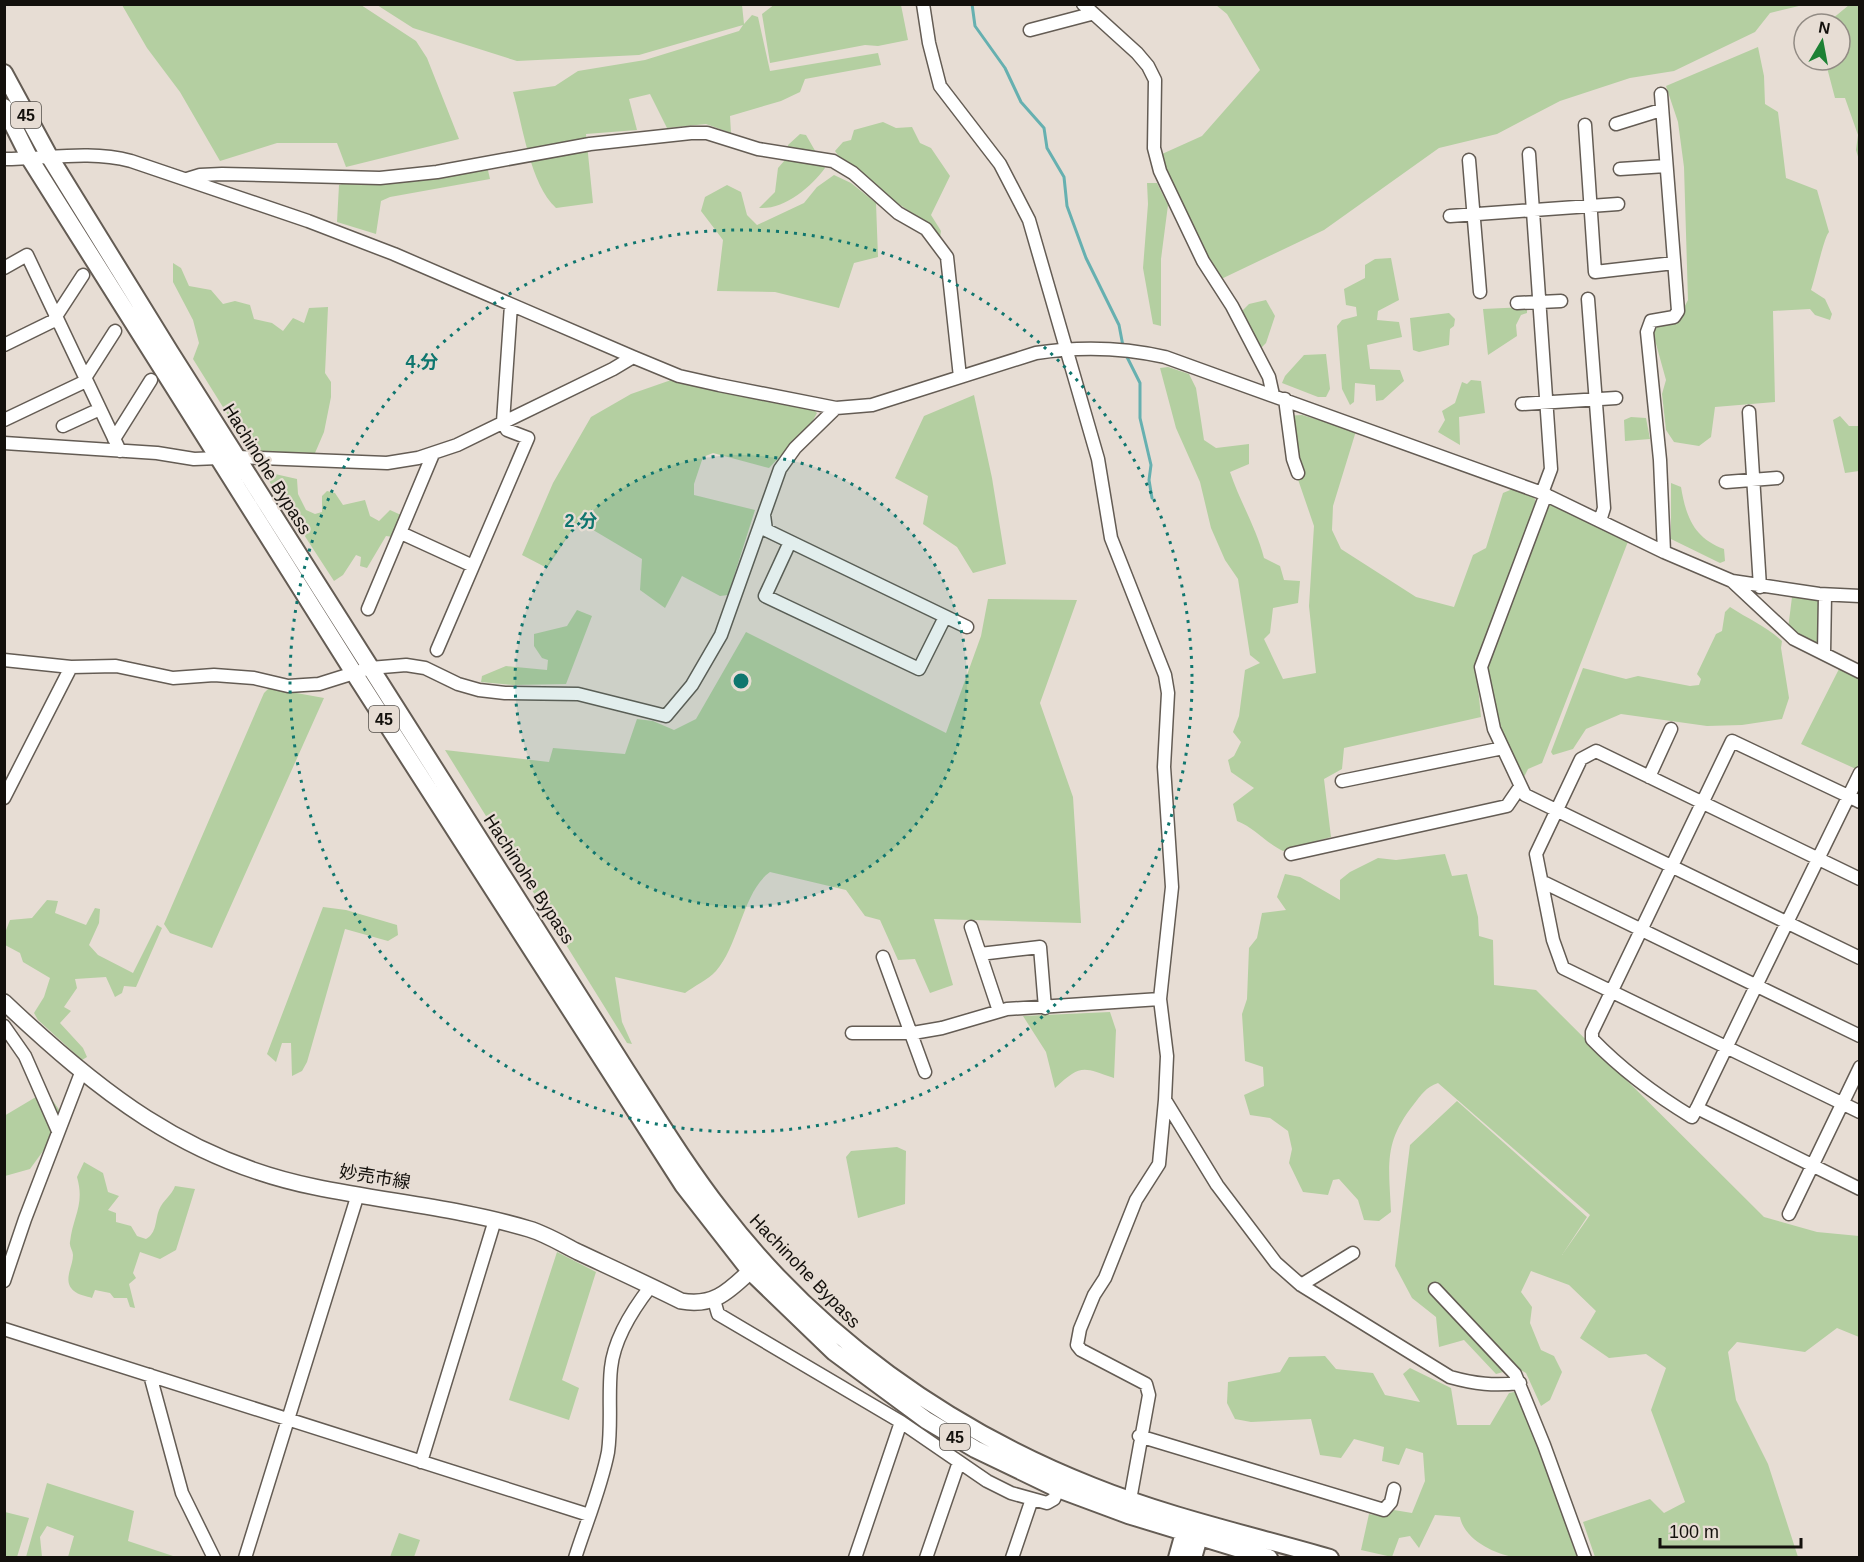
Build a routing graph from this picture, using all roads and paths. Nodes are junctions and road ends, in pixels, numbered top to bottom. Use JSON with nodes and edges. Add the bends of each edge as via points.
{"nodes":[{"id":1,"x":923,"y":4,"type":"edge"},
{"id":2,"x":1087,"y":9,"type":"edge"},
{"id":3,"x":1030,"y":30,"type":"dead end"},
{"id":4,"x":4,"y":73,"type":"edge"},
{"id":5,"x":1661,"y":94,"type":"dead end"},
{"id":6,"x":4,"y":107,"type":"edge"},
{"id":7,"x":1661,"y":110,"type":"junction"},
{"id":8,"x":1616,"y":124,"type":"dead end"},
{"id":9,"x":1585,"y":125,"type":"dead end"},
{"id":10,"x":1528,"y":154,"type":"dead end"},
{"id":11,"x":49,"y":156,"type":"junction"},
{"id":12,"x":4,"y":159,"type":"edge"},
{"id":13,"x":30,"y":159,"type":"junction"},
{"id":14,"x":1469,"y":159,"type":"dead end"},
{"id":15,"x":1666,"y":166,"type":"junction"},
{"id":16,"x":1620,"y":169,"type":"dead end"},
{"id":17,"x":187,"y":179,"type":"junction"},
{"id":18,"x":1618,"y":204,"type":"dead end"},
{"id":19,"x":1590,"y":206,"type":"junction"},
{"id":20,"x":1533,"y":211,"type":"junction"},
{"id":21,"x":1474,"y":215,"type":"junction"},
{"id":22,"x":1450,"y":216,"type":"dead end"},
{"id":23,"x":1674,"y":263,"type":"junction"},
{"id":24,"x":4,"y":268,"type":"edge"},
{"id":25,"x":83,"y":275,"type":"dead end"},
{"id":26,"x":1480,"y":292,"type":"dead end"},
{"id":27,"x":1588,"y":299,"type":"dead end"},
{"id":28,"x":1562,"y":301,"type":"dead end"},
{"id":29,"x":1540,"y":302,"type":"junction"},
{"id":30,"x":1517,"y":303,"type":"dead end"},
{"id":31,"x":512,"y":305,"type":"junction"},
{"id":32,"x":56,"y":317,"type":"junction"},
{"id":33,"x":115,"y":331,"type":"dead end"},
{"id":34,"x":4,"y":345,"type":"edge"},
{"id":35,"x":1064,"y":348,"type":"junction"},
{"id":36,"x":633,"y":357,"type":"junction"},
{"id":37,"x":960,"y":377,"type":"junction"},
{"id":38,"x":86,"y":379,"type":"junction"},
{"id":39,"x":151,"y":380,"type":"dead end"},
{"id":40,"x":1279,"y":397,"type":"junction"},
{"id":41,"x":1616,"y":398,"type":"dead end"},
{"id":42,"x":1596,"y":399,"type":"junction"},
{"id":43,"x":1545,"y":402,"type":"junction"},
{"id":44,"x":1522,"y":404,"type":"dead end"},
{"id":45,"x":836,"y":408,"type":"junction"},
{"id":46,"x":100,"y":409,"type":"junction"},
{"id":47,"x":1749,"y":412,"type":"dead end"},
{"id":48,"x":4,"y":420,"type":"edge"},
{"id":49,"x":503,"y":423,"type":"junction"},
{"id":50,"x":63,"y":426,"type":"dead end"},
{"id":51,"x":114,"y":439,"type":"junction"},
{"id":52,"x":4,"y":443,"type":"edge"},
{"id":53,"x":120,"y":451,"type":"junction"},
{"id":54,"x":433,"y":454,"type":"junction"},
{"id":55,"x":237,"y":457,"type":"junction"},
{"id":56,"x":219,"y":458,"type":"junction"},
{"id":57,"x":1298,"y":473,"type":"dead end"},
{"id":58,"x":1777,"y":478,"type":"dead end"},
{"id":59,"x":1753,"y":480,"type":"junction"},
{"id":60,"x":1726,"y":482,"type":"dead end"},
{"id":61,"x":1544,"y":493,"type":"junction"},
{"id":62,"x":764,"y":513,"type":"junction"},
{"id":63,"x":1600,"y":520,"type":"junction"},
{"id":64,"x":401,"y":533,"type":"junction"},
{"id":65,"x":790,"y":542,"type":"junction"},
{"id":66,"x":1664,"y":552,"type":"junction"},
{"id":67,"x":473,"y":566,"type":"junction"},
{"id":68,"x":1732,"y":581,"type":"junction"},
{"id":69,"x":1760,"y":587,"type":"junction"},
{"id":70,"x":1825,"y":595,"type":"junction"},
{"id":71,"x":1860,"y":596,"type":"edge"},
{"id":72,"x":368,"y":609,"type":"dead end"},
{"id":73,"x":945,"y":617,"type":"junction"},
{"id":74,"x":967,"y":627,"type":"dead end"},
{"id":75,"x":437,"y":650,"type":"dead end"},
{"id":76,"x":1824,"y":653,"type":"junction"},
{"id":77,"x":4,"y":660,"type":"edge"},
{"id":78,"x":70,"y":668,"type":"junction"},
{"id":79,"x":1856,"y":669,"type":"edge"},
{"id":80,"x":362,"y":671,"type":"junction"},
{"id":81,"x":1671,"y":729,"type":"dead end"},
{"id":82,"x":1503,"y":748,"type":"junction"},
{"id":83,"x":1860,"y":773,"type":"edge"},
{"id":84,"x":1649,"y":777,"type":"junction"},
{"id":85,"x":1342,"y":781,"type":"dead end"},
{"id":86,"x":1520,"y":787,"type":"junction"},
{"id":87,"x":4,"y":798,"type":"edge"},
{"id":88,"x":1854,"y":799,"type":"edge"},
{"id":89,"x":1702,"y":803,"type":"junction"},
{"id":90,"x":1557,"y":810,"type":"junction"},
{"id":91,"x":1291,"y":854,"type":"dead end"},
{"id":92,"x":1818,"y":859,"type":"junction"},
{"id":93,"x":1671,"y":866,"type":"junction"},
{"id":94,"x":1860,"y":879,"type":"edge"},
{"id":95,"x":1543,"y":882,"type":"junction"},
{"id":96,"x":1787,"y":922,"type":"junction"},
{"id":97,"x":971,"y":927,"type":"dead end"},
{"id":98,"x":1641,"y":930,"type":"junction"},
{"id":99,"x":980,"y":954,"type":"junction"},
{"id":100,"x":883,"y":957,"type":"dead end"},
{"id":101,"x":1860,"y":958,"type":"edge"},
{"id":102,"x":1756,"y":984,"type":"junction"},
{"id":103,"x":1611,"y":991,"type":"junction"},
{"id":104,"x":1160,"y":999,"type":"junction"},
{"id":105,"x":4,"y":1002,"type":"edge"},
{"id":106,"x":1045,"y":1008,"type":"junction"},
{"id":107,"x":999,"y":1011,"type":"junction"},
{"id":108,"x":4,"y":1026,"type":"edge"},
{"id":109,"x":852,"y":1033,"type":"dead end"},
{"id":110,"x":913,"y":1033,"type":"junction"},
{"id":111,"x":1860,"y":1036,"type":"edge"},
{"id":112,"x":1727,"y":1046,"type":"junction"},
{"id":113,"x":1860,"y":1067,"type":"edge"},
{"id":114,"x":926,"y":1072,"type":"dead end"},
{"id":115,"x":81,"y":1073,"type":"junction"},
{"id":116,"x":1165,"y":1100,"type":"junction"},
{"id":117,"x":1842,"y":1103,"type":"junction"},
{"id":118,"x":1697,"y":1108,"type":"junction"},
{"id":119,"x":1860,"y":1112,"type":"edge"},
{"id":120,"x":58,"y":1131,"type":"junction"},
{"id":121,"x":1812,"y":1165,"type":"junction"},
{"id":122,"x":1860,"y":1189,"type":"edge"},
{"id":123,"x":358,"y":1194,"type":"junction"},
{"id":124,"x":1789,"y":1214,"type":"dead end"},
{"id":125,"x":495,"y":1220,"type":"junction"},
{"id":126,"x":1353,"y":1253,"type":"dead end"},
{"id":127,"x":756,"y":1265,"type":"junction"},
{"id":128,"x":4,"y":1281,"type":"edge"},
{"id":129,"x":1301,"y":1285,"type":"junction"},
{"id":130,"x":651,"y":1286,"type":"junction"},
{"id":131,"x":1435,"y":1289,"type":"dead end"},
{"id":132,"x":714,"y":1300,"type":"junction"},
{"id":133,"x":4,"y":1329,"type":"edge"},
{"id":134,"x":150,"y":1375,"type":"junction"},
{"id":135,"x":1520,"y":1383,"type":"junction"},
{"id":136,"x":289,"y":1419,"type":"junction"},
{"id":137,"x":901,"y":1422,"type":"junction"},
{"id":138,"x":1139,"y":1436,"type":"junction"},
{"id":139,"x":421,"y":1461,"type":"junction"},
{"id":140,"x":959,"y":1462,"type":"junction"},
{"id":141,"x":1394,"y":1489,"type":"dead end"},
{"id":142,"x":1058,"y":1490,"type":"junction"},
{"id":143,"x":1032,"y":1499,"type":"junction"},
{"id":144,"x":1130,"y":1500,"type":"junction"},
{"id":145,"x":589,"y":1515,"type":"junction"},
{"id":146,"x":1196,"y":1520,"type":"junction"},
{"id":147,"x":1192,"y":1535,"type":"junction"},
{"id":148,"x":1230,"y":1552,"type":"edge"},
{"id":149,"x":214,"y":1557,"type":"edge"},
{"id":150,"x":245,"y":1557,"type":"edge"},
{"id":151,"x":575,"y":1557,"type":"edge"},
{"id":152,"x":855,"y":1557,"type":"edge"},
{"id":153,"x":926,"y":1557,"type":"edge"},
{"id":154,"x":1012,"y":1557,"type":"edge"},
{"id":155,"x":1177,"y":1557,"type":"edge"},
{"id":156,"x":1193,"y":1557,"type":"edge"},
{"id":157,"x":1269,"y":1557,"type":"edge"},
{"id":158,"x":1330,"y":1557,"type":"edge"},
{"id":159,"x":1585,"y":1557,"type":"edge"}],
"edges":[{"from":1,"to":35,"type":"street","via":[[940,86],[1000,164],[1029,220]]},
{"from":2,"to":3,"type":"street"},
{"from":2,"to":40,"type":"street","via":[[1137,53],[1155,80],[1154,148],[1160,171],[1203,261],[1232,306]]},
{"from":4,"to":11,"type":"highway","name":"Hachinohe Bypass","number":"45"},
{"from":5,"to":7,"type":"street"},
{"from":6,"to":13,"type":"highway","name":"Hachinohe Bypass","number":"45"},
{"from":7,"to":8,"type":"street"},
{"from":7,"to":15,"type":"street"},
{"from":9,"to":19,"type":"street"},
{"from":10,"to":20,"type":"street"},
{"from":11,"to":13,"type":"street"},
{"from":11,"to":17,"type":"street","via":[[109,156]]},
{"from":11,"to":55,"type":"highway","name":"Hachinohe Bypass","number":"45"},
{"from":12,"to":13,"type":"street"},
{"from":13,"to":56,"type":"highway","name":"Hachinohe Bypass","number":"45"},
{"from":14,"to":21,"type":"street"},
{"from":15,"to":16,"type":"street"},
{"from":15,"to":23,"type":"street"},
{"from":17,"to":31,"type":"street","via":[[394,254]]},
{"from":17,"to":37,"type":"street","via":[[222,174],[380,178],[437,172],[590,144],[691,133],[707,133],[758,149],[833,161],[853,173],[898,213],[926,229],[947,257]]},
{"from":18,"to":19,"type":"street"},
{"from":19,"to":20,"type":"street"},
{"from":19,"to":23,"type":"street","via":[[1596,272]]},
{"from":20,"to":21,"type":"street"},
{"from":20,"to":29,"type":"street"},
{"from":21,"to":22,"type":"street"},
{"from":21,"to":26,"type":"street"},
{"from":23,"to":66,"type":"street","via":[[1678,311],[1674,317],[1651,321],[1647,332],[1660,460]]},
{"from":24,"to":32,"type":"street","via":[[27,255]]},
{"from":25,"to":32,"type":"street"},
{"from":27,"to":42,"type":"street"},
{"from":28,"to":29,"type":"street"},
{"from":29,"to":30,"type":"street"},
{"from":29,"to":43,"type":"street"},
{"from":31,"to":36,"type":"street"},
{"from":31,"to":49,"type":"street"},
{"from":32,"to":34,"type":"street"},
{"from":32,"to":38,"type":"street"},
{"from":33,"to":38,"type":"street"},
{"from":35,"to":37,"type":"street"},
{"from":35,"to":40,"type":"street","via":[[1107,347],[1165,357]]},
{"from":35,"to":104,"type":"street","via":[[1098,459],[1111,538],[1165,675],[1168,693],[1164,767],[1172,887]]},
{"from":36,"to":45,"type":"street","via":[[680,375]]},
{"from":36,"to":49,"type":"street"},
{"from":37,"to":45,"type":"street","via":[[873,405]]},
{"from":38,"to":46,"type":"street"},
{"from":38,"to":48,"type":"street"},
{"from":39,"to":51,"type":"street"},
{"from":40,"to":57,"type":"street"},
{"from":40,"to":61,"type":"street"},
{"from":41,"to":42,"type":"street"},
{"from":42,"to":43,"type":"street"},
{"from":42,"to":63,"type":"street","via":[[1604,508]]},
{"from":43,"to":44,"type":"street"},
{"from":43,"to":61,"type":"street","via":[[1551,469]]},
{"from":45,"to":62,"type":"street","via":[[795,448],[780,470]]},
{"from":46,"to":50,"type":"street"},
{"from":46,"to":51,"type":"street"},
{"from":47,"to":59,"type":"street"},
{"from":49,"to":54,"type":"street"},
{"from":49,"to":67,"type":"street","via":[[507,430],[528,438]]},
{"from":51,"to":53,"type":"street"},
{"from":52,"to":53,"type":"street"},
{"from":53,"to":56,"type":"street"},
{"from":54,"to":55,"type":"street","via":[[387,463]]},
{"from":54,"to":64,"type":"street"},
{"from":55,"to":80,"type":"highway","name":"Hachinohe Bypass","number":"45"},
{"from":56,"to":80,"type":"highway","name":"Hachinohe Bypass","number":"45"},
{"from":58,"to":59,"type":"street"},
{"from":59,"to":60,"type":"street"},
{"from":59,"to":69,"type":"street"},
{"from":61,"to":63,"type":"street"},
{"from":61,"to":82,"type":"street","via":[[1481,667],[1494,729]]},
{"from":62,"to":65,"type":"street","via":[[766,530]]},
{"from":62,"to":80,"type":"street","via":[[721,635],[692,685],[666,716],[578,694],[479,690],[406,664]]},
{"from":63,"to":66,"type":"street"},
{"from":64,"to":67,"type":"street"},
{"from":64,"to":72,"type":"street"},
{"from":65,"to":73,"type":"street"},
{"from":65,"to":73,"type":"street","via":[[765,596],[919,669]]},
{"from":66,"to":68,"type":"street"},
{"from":67,"to":75,"type":"street"},
{"from":68,"to":69,"type":"street"},
{"from":68,"to":76,"type":"street","via":[[1794,639]]},
{"from":69,"to":70,"type":"street"},
{"from":70,"to":71,"type":"street"},
{"from":70,"to":76,"type":"street"},
{"from":73,"to":74,"type":"street"},
{"from":76,"to":79,"type":"street"},
{"from":77,"to":78,"type":"street"},
{"from":78,"to":80,"type":"street","via":[[116,666],[173,678],[214,675],[288,686],[319,684]]},
{"from":78,"to":87,"type":"street"},
{"from":80,"to":127,"type":"highway","name":"Hachinohe Bypass","number":"45","via":[[683,1185]]},
{"from":81,"to":84,"type":"street"},
{"from":82,"to":85,"type":"street"},
{"from":82,"to":86,"type":"street"},
{"from":83,"to":88,"type":"street"},
{"from":84,"to":89,"type":"street"},
{"from":84,"to":90,"type":"street","via":[[1596,751],[1581,759]]},
{"from":86,"to":90,"type":"street","via":[[1525,795]]},
{"from":86,"to":91,"type":"street","via":[[1507,806]]},
{"from":88,"to":89,"type":"street","via":[[1732,741]]},
{"from":88,"to":92,"type":"street"},
{"from":89,"to":92,"type":"street"},
{"from":89,"to":93,"type":"street"},
{"from":90,"to":93,"type":"street"},
{"from":90,"to":95,"type":"street","via":[[1536,854]]},
{"from":92,"to":94,"type":"street"},
{"from":92,"to":96,"type":"street"},
{"from":93,"to":96,"type":"street"},
{"from":93,"to":98,"type":"street"},
{"from":95,"to":98,"type":"street"},
{"from":95,"to":103,"type":"street","via":[[1553,940],[1563,968]]},
{"from":96,"to":101,"type":"street"},
{"from":96,"to":102,"type":"street"},
{"from":97,"to":99,"type":"street"},
{"from":98,"to":102,"type":"street"},
{"from":98,"to":103,"type":"street"},
{"from":99,"to":106,"type":"street","via":[[1040,948]]},
{"from":99,"to":107,"type":"street"},
{"from":100,"to":110,"type":"street"},
{"from":102,"to":111,"type":"street"},
{"from":102,"to":112,"type":"street"},
{"from":103,"to":112,"type":"street"},
{"from":103,"to":118,"type":"street","via":[[1592,1039],[1650,1092],[1692,1117]]},
{"from":104,"to":106,"type":"street"},
{"from":104,"to":116,"type":"street","via":[[1167,1056]]},
{"from":105,"to":115,"type":"main road","name":"妙売市線"},
{"from":106,"to":107,"type":"street"},
{"from":107,"to":110,"type":"street"},
{"from":108,"to":120,"type":"street","via":[[25,1056]]},
{"from":109,"to":110,"type":"street"},
{"from":110,"to":114,"type":"street"},
{"from":112,"to":117,"type":"street"},
{"from":112,"to":118,"type":"street"},
{"from":113,"to":117,"type":"street"},
{"from":115,"to":120,"type":"street"},
{"from":115,"to":123,"type":"main road","name":"妙売市線","via":[[122,1104],[205,1150],[266,1175]]},
{"from":116,"to":129,"type":"street","via":[[1217,1185],[1276,1263]]},
{"from":116,"to":138,"type":"street","via":[[1159,1164],[1136,1200],[1105,1278],[1094,1294],[1077,1345],[1146,1384],[1149,1395]]},
{"from":117,"to":119,"type":"street"},
{"from":117,"to":121,"type":"street"},
{"from":118,"to":121,"type":"street"},
{"from":120,"to":128,"type":"street"},
{"from":121,"to":122,"type":"street"},
{"from":121,"to":124,"type":"street"},
{"from":123,"to":125,"type":"main road","name":"妙売市線"},
{"from":123,"to":136,"type":"street"},
{"from":125,"to":130,"type":"main road","name":"妙売市線","via":[[532,1230]]},
{"from":125,"to":139,"type":"street"},
{"from":126,"to":129,"type":"street"},
{"from":127,"to":132,"type":"main road"},
{"from":127,"to":142,"type":"highway","name":"Hachinohe Bypass","number":"45","via":[[798,1320],[872,1382],[975,1449]]},
{"from":127,"to":144,"type":"highway","name":"Hachinohe Bypass","number":"45","via":[[848,1343],[948,1415],[1053,1470]]},
{"from":129,"to":135,"type":"street","via":[[1450,1377],[1497,1386]]},
{"from":130,"to":132,"type":"main road","name":"妙売市線","via":[[681,1301],[699,1304]]},
{"from":130,"to":145,"type":"street","via":[[614,1349],[608,1451]]},
{"from":131,"to":135,"type":"street"},
{"from":132,"to":137,"type":"street","via":[[718,1314]]},
{"from":133,"to":134,"type":"street"},
{"from":134,"to":136,"type":"street"},
{"from":134,"to":149,"type":"street","via":[[182,1493]]},
{"from":135,"to":159,"type":"street"},
{"from":136,"to":139,"type":"street"},
{"from":136,"to":150,"type":"street"},
{"from":137,"to":140,"type":"street"},
{"from":137,"to":152,"type":"street"},
{"from":138,"to":141,"type":"street","via":[[1384,1510]]},
{"from":138,"to":144,"type":"street"},
{"from":139,"to":145,"type":"street"},
{"from":140,"to":143,"type":"street","via":[[987,1481]]},
{"from":140,"to":153,"type":"street"},
{"from":142,"to":143,"type":"street","via":[[1047,1503]]},
{"from":142,"to":147,"type":"highway","name":"Hachinohe Bypass","number":"45"},
{"from":143,"to":154,"type":"street"},
{"from":144,"to":146,"type":"highway","name":"Hachinohe Bypass","number":"45"},
{"from":145,"to":151,"type":"street"},
{"from":146,"to":147,"type":"highway"},
{"from":146,"to":158,"type":"highway","number":"45"},
{"from":147,"to":148,"type":"highway","number":"45"},
{"from":147,"to":155,"type":"highway"},
{"from":147,"to":156,"type":"highway"},
{"from":148,"to":157,"type":"highway","number":"45"}]}
